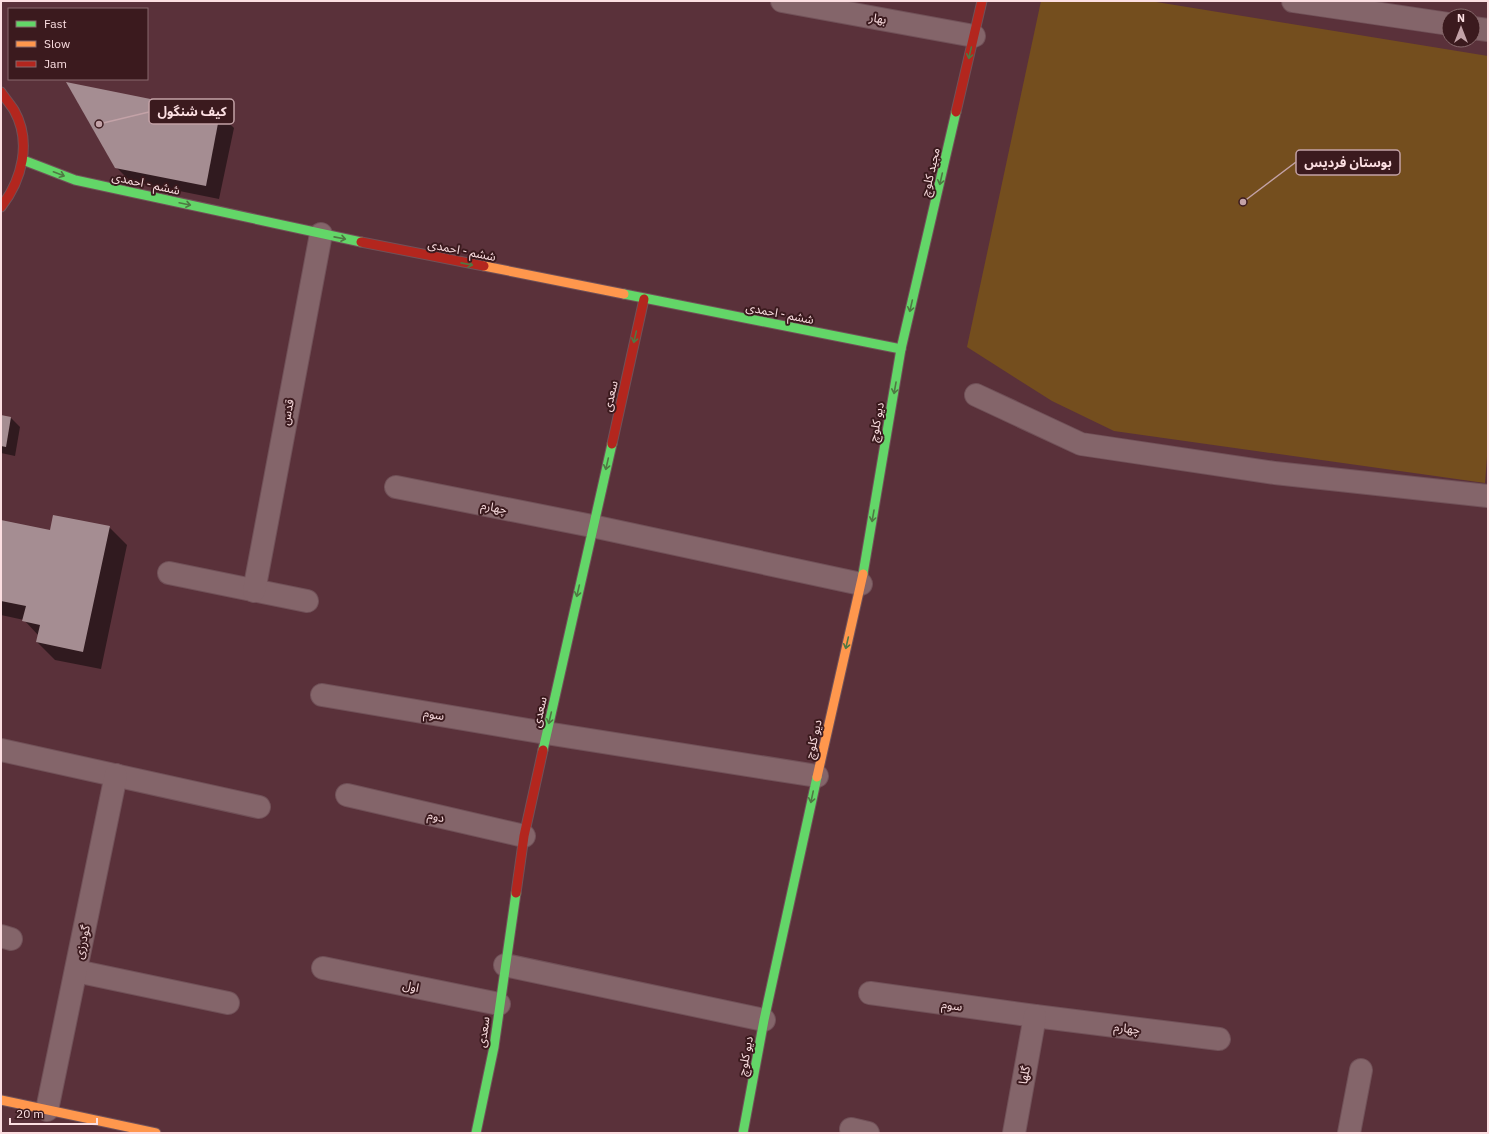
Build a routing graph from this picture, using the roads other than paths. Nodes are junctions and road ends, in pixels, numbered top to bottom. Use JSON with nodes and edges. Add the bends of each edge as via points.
{"nodes":[{"id":1,"x":782,"y":1,"type":"edge"},
{"id":2,"x":982,"y":1,"type":"edge"},
{"id":3,"x":1293,"y":1,"type":"edge"},
{"id":4,"x":1441,"y":23,"type":"edge"},
{"id":5,"x":974,"y":36,"type":"junction"},
{"id":6,"x":1,"y":92,"type":"edge"},
{"id":7,"x":23,"y":160,"type":"junction"},
{"id":8,"x":1,"y":207,"type":"edge"},
{"id":9,"x":321,"y":234,"type":"junction"},
{"id":10,"x":644,"y":299,"type":"junction"},
{"id":11,"x":901,"y":349,"type":"junction"},
{"id":12,"x":976,"y":395,"type":"dead end"},
{"id":13,"x":396,"y":487,"type":"dead end"},
{"id":14,"x":1488,"y":496,"type":"edge"},
{"id":15,"x":592,"y":526,"type":"junction"},
{"id":16,"x":169,"y":573,"type":"dead end"},
{"id":17,"x":861,"y":584,"type":"junction"},
{"id":18,"x":254,"y":591,"type":"junction"},
{"id":19,"x":307,"y":601,"type":"dead end"},
{"id":20,"x":322,"y":695,"type":"dead end"},
{"id":21,"x":546,"y":733,"type":"junction"},
{"id":22,"x":1,"y":750,"type":"edge"},
{"id":23,"x":116,"y":775,"type":"junction"},
{"id":24,"x":817,"y":776,"type":"junction"},
{"id":25,"x":347,"y":795,"type":"dead end"},
{"id":26,"x":259,"y":807,"type":"dead end"},
{"id":27,"x":524,"y":836,"type":"junction"},
{"id":28,"x":505,"y":965,"type":"junction"},
{"id":29,"x":323,"y":968,"type":"dead end"},
{"id":30,"x":76,"y":971,"type":"junction"},
{"id":31,"x":870,"y":993,"type":"dead end"},
{"id":32,"x":228,"y":1003,"type":"dead end"},
{"id":33,"x":499,"y":1004,"type":"junction"},
{"id":34,"x":1035,"y":1016,"type":"junction"},
{"id":35,"x":764,"y":1020,"type":"junction"},
{"id":36,"x":1219,"y":1039,"type":"dead end"},
{"id":37,"x":1361,"y":1070,"type":"dead end"},
{"id":38,"x":1,"y":1100,"type":"edge"},
{"id":39,"x":47,"y":1110,"type":"junction"},
{"id":40,"x":121,"y":1129,"type":"edge"},
{"id":41,"x":156,"y":1133,"type":"edge"},
{"id":42,"x":476,"y":1133,"type":"edge"},
{"id":43,"x":743,"y":1133,"type":"edge"},
{"id":44,"x":1014,"y":1133,"type":"edge"},
{"id":45,"x":1349,"y":1133,"type":"edge"}],
"edges":[{"from":1,"to":5,"type":"street","name":"بهار"},
{"from":2,"to":5,"type":"street","name":"مجید کلوچ"},
{"from":3,"to":4,"type":"street"},
{"from":5,"to":11,"type":"street","name":"مجید کلوچ","one_way":true},
{"from":6,"to":7,"type":"street","via":[[14,110],[22,134]]},
{"from":7,"to":8,"type":"street","via":[[17,182]]},
{"from":7,"to":9,"type":"street","name":"ششم - احمدی","one_way":true,"via":[[75,180]]},
{"from":9,"to":10,"type":"street","name":"ششم - احمدی","one_way":true},
{"from":9,"to":18,"type":"street","name":"قدس"},
{"from":10,"to":11,"type":"street","name":"ششم - احمدی"},
{"from":10,"to":15,"type":"street","name":"سعدی","one_way":true},
{"from":11,"to":17,"type":"street","name":"دیو کلوچ","one_way":true},
{"from":12,"to":14,"type":"street","via":[[1081,444],[1275,473]]},
{"from":13,"to":15,"type":"street","name":"چهارم"},
{"from":15,"to":17,"type":"street","name":"چهارم"},
{"from":15,"to":21,"type":"street","name":"سعدی","one_way":true},
{"from":16,"to":18,"type":"street"},
{"from":17,"to":24,"type":"street","name":"دیو کلوچ","one_way":true},
{"from":18,"to":19,"type":"street"},
{"from":20,"to":21,"type":"street","name":"سوم"},
{"from":21,"to":24,"type":"street","name":"سوم"},
{"from":21,"to":27,"type":"street","name":"سعدی"},
{"from":22,"to":23,"type":"street"},
{"from":23,"to":26,"type":"street"},
{"from":23,"to":30,"type":"street","name":"گودرزی"},
{"from":24,"to":35,"type":"street","name":"دیو کلوچ","one_way":true},
{"from":25,"to":27,"type":"street","name":"دوم"},
{"from":27,"to":28,"type":"street","name":"سعدی"},
{"from":28,"to":33,"type":"street","name":"سعدی"},
{"from":28,"to":35,"type":"street"},
{"from":29,"to":33,"type":"street","name":"اول"},
{"from":30,"to":32,"type":"street"},
{"from":30,"to":39,"type":"street","name":"گودرزی"},
{"from":31,"to":34,"type":"street","name":"سوم"},
{"from":33,"to":42,"type":"street","name":"سعدی"},
{"from":34,"to":36,"type":"street","name":"چهارم"},
{"from":34,"to":44,"type":"street","name":"گلها"},
{"from":35,"to":43,"type":"street","name":"دیو کلوچ"},
{"from":37,"to":45,"type":"street"},
{"from":38,"to":39,"type":"street"},
{"from":39,"to":40,"type":"street"},
{"from":40,"to":41,"type":"street"}]}
